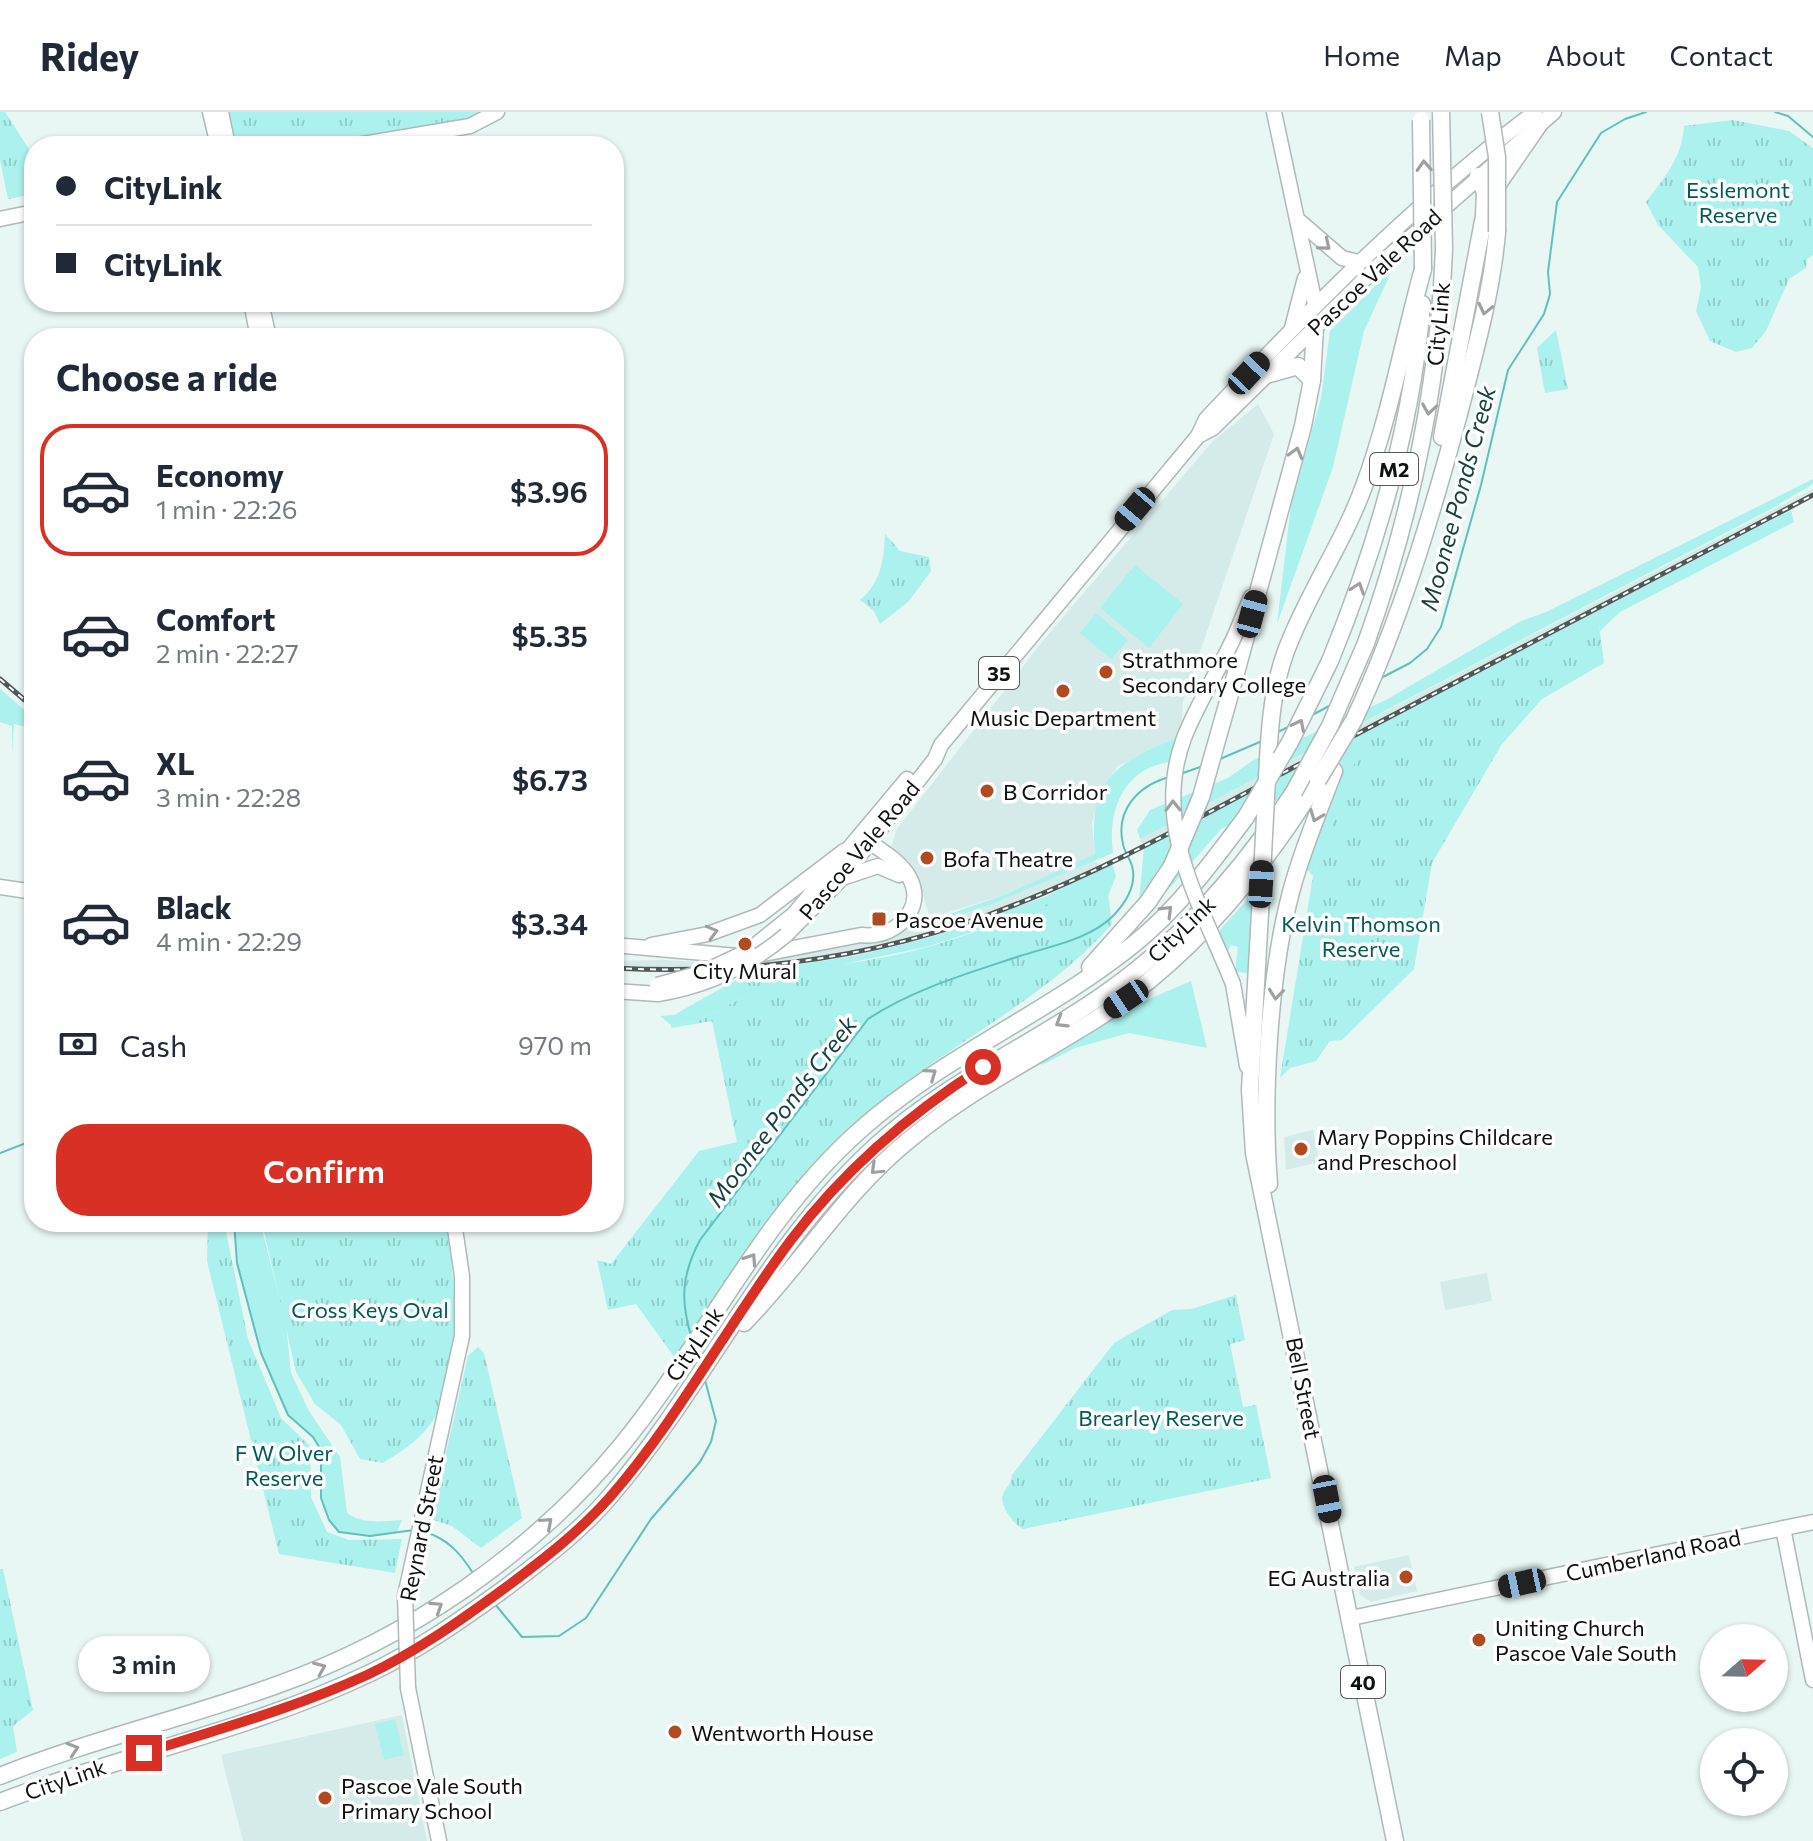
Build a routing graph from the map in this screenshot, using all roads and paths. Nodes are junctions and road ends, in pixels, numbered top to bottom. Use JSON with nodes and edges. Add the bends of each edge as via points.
{"nodes":[{"id":1,"x":210,"y":112,"type":"edge"},
{"id":2,"x":221,"y":112,"type":"edge"},
{"id":3,"x":497,"y":112,"type":"edge"},
{"id":4,"x":1274,"y":112,"type":"edge"},
{"id":5,"x":1441,"y":112,"type":"edge"},
{"id":6,"x":1490,"y":112,"type":"edge"},
{"id":7,"x":1554,"y":112,"type":"edge"},
{"id":8,"x":1420,"y":116,"type":"edge"},
{"id":9,"x":1537,"y":117,"type":"edge"},
{"id":10,"x":216,"y":136,"type":"edge"},
{"id":11,"x":226,"y":136,"type":"edge"},
{"id":12,"x":410,"y":136,"type":"edge"},
{"id":13,"x":1462,"y":170,"type":"junction"},
{"id":14,"x":1478,"y":176,"type":"junction"},
{"id":15,"x":24,"y":214,"type":"edge"},
{"id":16,"x":1484,"y":216,"type":"junction"},
{"id":17,"x":0,"y":219,"type":"edge"},
{"id":18,"x":1297,"y":219,"type":"junction"},
{"id":19,"x":1358,"y":262,"type":"junction"},
{"id":20,"x":1423,"y":269,"type":"junction"},
{"id":21,"x":1307,"y":270,"type":"junction"},
{"id":22,"x":1315,"y":304,"type":"junction"},
{"id":23,"x":1315,"y":326,"type":"junction"},
{"id":24,"x":1292,"y":328,"type":"junction"},
{"id":25,"x":1266,"y":375,"type":"junction"},
{"id":26,"x":1312,"y":380,"type":"junction"},
{"id":27,"x":1198,"y":436,"type":"junction"},
{"id":28,"x":1276,"y":525,"type":"junction"},
{"id":29,"x":1420,"y":545,"type":"junction"},
{"id":30,"x":1354,"y":720,"type":"junction"},
{"id":31,"x":866,"y":840,"type":"junction"},
{"id":32,"x":849,"y":850,"type":"junction"},
{"id":33,"x":842,"y":878,"type":"junction"},
{"id":34,"x":0,"y":887,"type":"edge"},
{"id":35,"x":24,"y":891,"type":"edge"},
{"id":36,"x":784,"y":930,"type":"junction"},
{"id":37,"x":861,"y":935,"type":"junction"},
{"id":38,"x":624,"y":946,"type":"edge"},
{"id":39,"x":635,"y":948,"type":"junction"},
{"id":40,"x":1073,"y":986,"type":"junction"},
{"id":41,"x":624,"y":991,"type":"edge"},
{"id":42,"x":1250,"y":1090,"type":"junction"},
{"id":43,"x":1257,"y":1142,"type":"junction"},
{"id":44,"x":455,"y":1232,"type":"edge"},
{"id":45,"x":717,"y":1350,"type":"junction"},
{"id":46,"x":1813,"y":1522,"type":"edge"},
{"id":47,"x":1783,"y":1528,"type":"junction"},
{"id":48,"x":1351,"y":1618,"type":"junction"},
{"id":49,"x":1813,"y":1680,"type":"edge"},
{"id":50,"x":0,"y":1776,"type":"edge"},
{"id":51,"x":0,"y":1802,"type":"edge"},
{"id":52,"x":439,"y":1841,"type":"edge"},
{"id":53,"x":1395,"y":1841,"type":"edge"}],
"edges":[{"from":1,"to":10,"type":"main road"},
{"from":2,"to":11,"type":"main road"},
{"from":3,"to":12,"type":"main road","via":[[470,126]]},
{"from":4,"to":18,"type":"main road"},
{"from":5,"to":45,"type":"highway","name":"CityLink","number":"M2","one_way":true,"bridge":true,"via":[[1444,248],[1438,347],[1424,439],[1405,524],[1366,643],[1294,792],[1215,898],[1150,960],[1076,1013],[945,1091],[878,1144],[790,1241]]},
{"from":6,"to":29,"type":"highway","one_way":true,"bridge":true,"via":[[1497,157],[1497,232],[1485,312]]},
{"from":7,"to":9,"type":"main road","name":"Pascoe Vale Road","number":"35"},
{"from":20,"to":8,"type":"highway","name":"CityLink","number":"M2","one_way":true,"bridge":true},
{"from":9,"to":13,"type":"main road","name":"Pascoe Vale Road","number":"35"},
{"from":9,"to":14,"type":"main road","name":"Pascoe Vale Road","number":"35"},
{"from":9,"to":16,"type":"highway","via":[[1500,177]]},
{"from":13,"to":14,"type":"main road"},
{"from":13,"to":19,"type":"main road","name":"Pascoe Vale Road","number":"35"},
{"from":14,"to":16,"type":"highway","via":[[1485,192]]},
{"from":14,"to":23,"type":"main road","name":"Pascoe Vale Road","number":"35"},
{"from":15,"to":17,"type":"main road"},
{"from":16,"to":29,"type":"highway"},
{"from":18,"to":19,"type":"main road","one_way":true,"via":[[1342,258]]},
{"from":18,"to":21,"type":"main road"},
{"from":19,"to":22,"type":"main road","name":"Pascoe Vale Road","number":"35"},
{"from":40,"to":20,"type":"highway","name":"CityLink","number":"M2","one_way":true,"bridge":true,"via":[[1136,943],[1199,878],[1246,817],[1330,661],[1403,436],[1418,347]]},
{"from":20,"to":42,"type":"highway","bridge":true,"via":[[1367,478],[1304,607],[1278,676],[1270,734]]},
{"from":21,"to":22,"type":"main road"},
{"from":21,"to":24,"type":"main road"},
{"from":22,"to":23,"type":"main road"},
{"from":22,"to":24,"type":"main road","name":"Pascoe Vale Road","number":"35"},
{"from":23,"to":25,"type":"main road","name":"Pascoe Vale Road","number":"35"},
{"from":23,"to":26,"type":"highway"},
{"from":24,"to":27,"type":"main road","name":"Pascoe Vale Road","number":"35","via":[[1206,419]]},
{"from":25,"to":26,"type":"highway","via":[[1298,366]]},
{"from":25,"to":27,"type":"main road","name":"Pascoe Vale Road","number":"35","via":[[1213,428]]},
{"from":28,"to":26,"type":"highway","one_way":true},
{"from":27,"to":31,"type":"main road","name":"Pascoe Vale Road","number":"35"},
{"from":28,"to":40,"type":"highway","bridge":true,"via":[[1201,797],[1172,866],[1141,911]]},
{"from":42,"to":28,"type":"main road","one_way":true,"bridge":true,"via":[[1233,984],[1184,870],[1172,810],[1185,737],[1236,633]]},
{"from":29,"to":30,"type":"highway"},
{"from":30,"to":43,"type":"highway","one_way":true,"bridge":true,"via":[[1303,852],[1284,923]]},
{"from":30,"to":45,"type":"highway","one_way":true,"bridge":true,"via":[[1273,849],[1202,934],[1126,999],[966,1097],[907,1141],[849,1197],[767,1299]]},
{"from":31,"to":32,"type":"main road","name":"Pascoe Vale Road","number":"35"},
{"from":31,"to":33,"type":"main road","name":"Pascoe Vale Road","number":"35"},
{"from":31,"to":37,"type":"main road","via":[[905,871],[914,900],[897,928]]},
{"from":32,"to":36,"type":"main road","name":"Pascoe Vale Road","number":"35"},
{"from":39,"to":32,"type":"main road","one_way":true,"via":[[752,919],[838,852]]},
{"from":33,"to":36,"type":"main road","name":"Pascoe Vale Road","number":"35"},
{"from":33,"to":37,"type":"main road","via":[[882,866],[904,883],[907,900],[901,915]]},
{"from":34,"to":35,"type":"main road"},
{"from":36,"to":41,"type":"main road","name":"Pascoe Vale Road","number":"35","bridge":true,"via":[[728,974],[658,990]]},
{"from":37,"to":39,"type":"main road","via":[[746,956]]},
{"from":38,"to":39,"type":"main road"},
{"from":50,"to":40,"type":"highway","name":"CityLink","number":"M2","one_way":true,"via":[[321,1668],[386,1636],[487,1573],[589,1483],[628,1437],[792,1202],[856,1134],[944,1065]]},
{"from":42,"to":43,"type":"highway"},
{"from":43,"to":48,"type":"highway","name":"Bell Street","number":"40"},
{"from":44,"to":52,"type":"main road","name":"Reynard Street","bridge":true,"via":[[463,1311],[453,1382],[405,1596],[408,1688]]},
{"from":45,"to":51,"type":"highway","name":"CityLink","number":"M2","via":[[608,1499],[544,1559],[394,1661],[318,1695]]},
{"from":46,"to":47,"type":"main road","name":"Cumberland Road"},
{"from":47,"to":48,"type":"main road","name":"Cumberland Road"},
{"from":47,"to":49,"type":"main road"},
{"from":48,"to":53,"type":"highway","name":"Bell Street","number":"40"}]}
